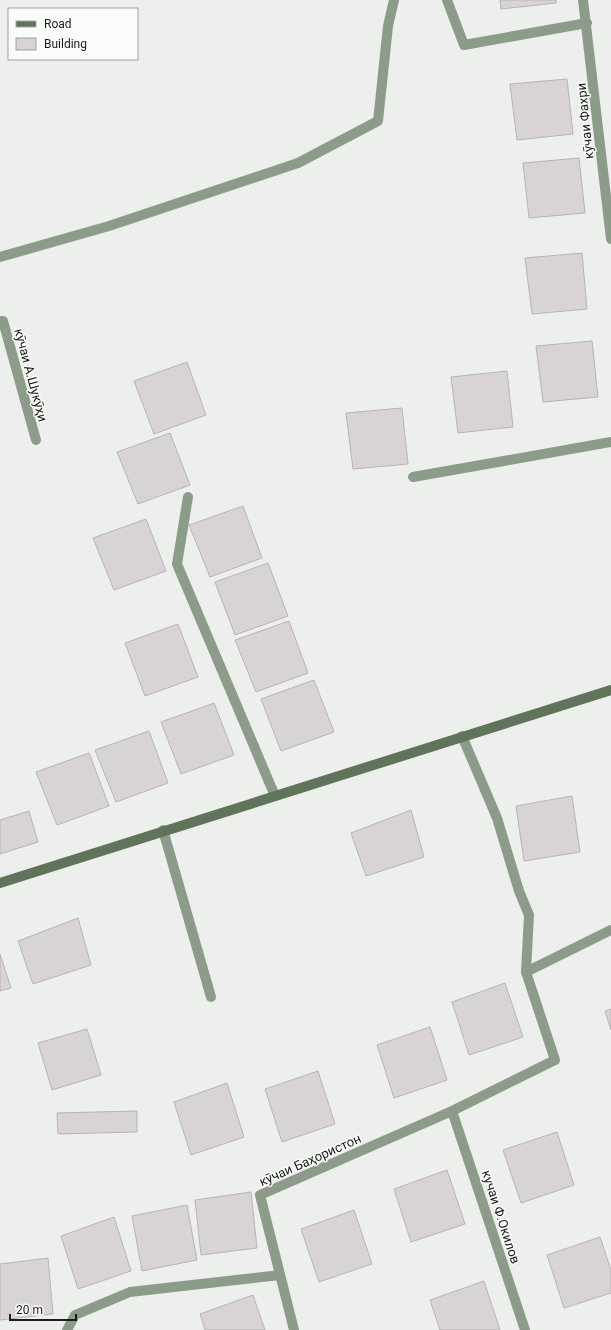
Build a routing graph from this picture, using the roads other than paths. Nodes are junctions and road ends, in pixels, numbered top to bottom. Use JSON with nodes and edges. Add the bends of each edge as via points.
{"nodes":[{"id":1,"x":394,"y":0,"type":"edge"},
{"id":2,"x":447,"y":0,"type":"edge"},
{"id":3,"x":584,"y":0,"type":"edge"},
{"id":4,"x":587,"y":23,"type":"junction"},
{"id":5,"x":611,"y":238,"type":"edge"},
{"id":6,"x":0,"y":258,"type":"edge"},
{"id":7,"x":0,"y":321,"type":"edge"},
{"id":8,"x":36,"y":440,"type":"dead end"},
{"id":9,"x":611,"y":442,"type":"edge"},
{"id":10,"x":413,"y":477,"type":"dead end"},
{"id":11,"x":188,"y":498,"type":"dead end"},
{"id":12,"x":611,"y":690,"type":"edge"},
{"id":13,"x":462,"y":736,"type":"junction"},
{"id":14,"x":275,"y":796,"type":"junction"},
{"id":15,"x":163,"y":830,"type":"junction"},
{"id":16,"x":0,"y":883,"type":"edge"},
{"id":17,"x":611,"y":930,"type":"edge"},
{"id":18,"x":526,"y":972,"type":"junction"},
{"id":19,"x":211,"y":997,"type":"dead end"},
{"id":20,"x":452,"y":1112,"type":"junction"},
{"id":21,"x":280,"y":1275,"type":"junction"},
{"id":22,"x":67,"y":1330,"type":"edge"},
{"id":23,"x":294,"y":1330,"type":"edge"},
{"id":24,"x":525,"y":1330,"type":"edge"}],
"edges":[{"from":1,"to":6,"type":"street","via":[[388,26],[378,121],[298,163],[109,226]]},
{"from":2,"to":4,"type":"street","via":[[464,45]]},
{"from":3,"to":4,"type":"street","name":"кӯчаи Фахри"},
{"from":4,"to":5,"type":"street","name":"кӯчаи Фахри"},
{"from":7,"to":8,"type":"street","name":"кӯчаи А.Шукӯҳи","via":[[3,321]]},
{"from":9,"to":10,"type":"street"},
{"from":11,"to":14,"type":"street","via":[[177,564]]},
{"from":12,"to":13,"type":"main road"},
{"from":13,"to":14,"type":"main road"},
{"from":13,"to":18,"type":"street","via":[[497,818],[529,915]]},
{"from":14,"to":15,"type":"main road"},
{"from":15,"to":16,"type":"main road"},
{"from":15,"to":19,"type":"street"},
{"from":17,"to":18,"type":"street"},
{"from":18,"to":20,"type":"street","via":[[555,1060]]},
{"from":20,"to":21,"type":"street","name":"кӯчаи Баҳористон","via":[[260,1195]]},
{"from":20,"to":24,"type":"street","name":"кучаи Ф.Окилов"},
{"from":21,"to":22,"type":"street","via":[[130,1292],[75,1315]]},
{"from":21,"to":23,"type":"street","name":"кӯчаи Баҳористон"}]}
